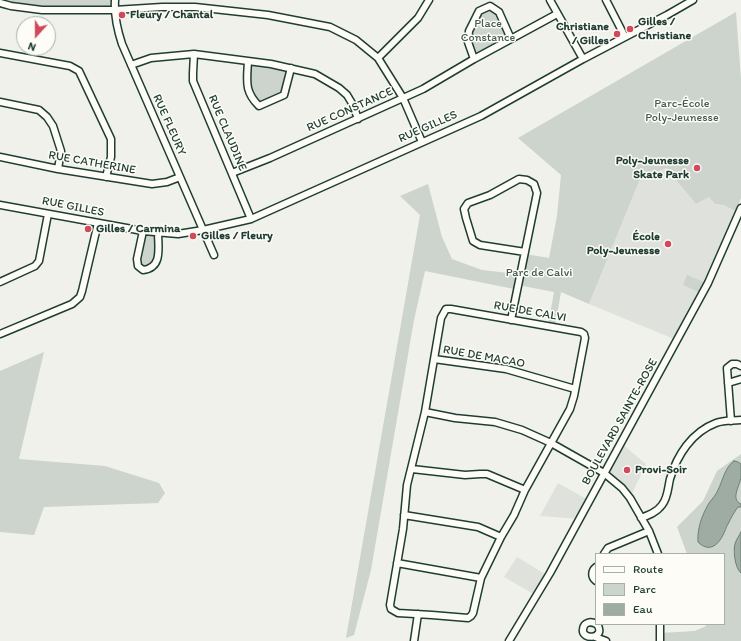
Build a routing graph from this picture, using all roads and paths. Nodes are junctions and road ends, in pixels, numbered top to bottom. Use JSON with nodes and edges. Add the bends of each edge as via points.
{"nodes":[{"id":1,"x":115,"y":0,"type":"edge"},
{"id":2,"x":429,"y":0,"type":"edge"},
{"id":3,"x":550,"y":0,"type":"edge"},
{"id":4,"x":606,"y":0,"type":"edge"},
{"id":5,"x":693,"y":0,"type":"edge"},
{"id":6,"x":162,"y":3,"type":"edge"},
{"id":7,"x":0,"y":4,"type":"edge"},
{"id":8,"x":114,"y":10,"type":"junction"},
{"id":9,"x":557,"y":14,"type":"junction"},
{"id":10,"x":625,"y":37,"type":"junction"},
{"id":11,"x":511,"y":39,"type":"junction"},
{"id":12,"x":0,"y":53,"type":"edge"},
{"id":13,"x":194,"y":54,"type":"junction"},
{"id":14,"x":378,"y":58,"type":"junction"},
{"id":15,"x":474,"y":59,"type":"junction"},
{"id":16,"x":584,"y":59,"type":"junction"},
{"id":17,"x":248,"y":61,"type":"junction"},
{"id":18,"x":131,"y":65,"type":"junction"},
{"id":19,"x":291,"y":68,"type":"junction"},
{"id":20,"x":403,"y":98,"type":"junction"},
{"id":21,"x":0,"y":102,"type":"edge"},
{"id":22,"x":358,"y":119,"type":"junction"},
{"id":23,"x":422,"y":142,"type":"junction"},
{"id":24,"x":0,"y":157,"type":"edge"},
{"id":25,"x":58,"y":169,"type":"junction"},
{"id":26,"x":232,"y":173,"type":"junction"},
{"id":27,"x":106,"y":177,"type":"junction"},
{"id":28,"x":180,"y":177,"type":"junction"},
{"id":29,"x":0,"y":205,"type":"edge"},
{"id":30,"x":741,"y":208,"type":"edge"},
{"id":31,"x":48,"y":214,"type":"junction"},
{"id":32,"x":251,"y":219,"type":"junction"},
{"id":33,"x":98,"y":223,"type":"junction"},
{"id":34,"x":202,"y":230,"type":"junction"},
{"id":35,"x":143,"y":231,"type":"junction"},
{"id":36,"x":158,"y":232,"type":"junction"},
{"id":37,"x":525,"y":252,"type":"junction"},
{"id":38,"x":214,"y":255,"type":"dead end"},
{"id":39,"x":0,"y":282,"type":"edge"},
{"id":40,"x":511,"y":320,"type":"junction"},
{"id":41,"x":0,"y":334,"type":"edge"},
{"id":42,"x":434,"y":360,"type":"junction"},
{"id":43,"x":741,"y":366,"type":"edge"},
{"id":44,"x":741,"y":379,"type":"edge"},
{"id":45,"x":728,"y":383,"type":"junction"},
{"id":46,"x":575,"y":389,"type":"junction"},
{"id":47,"x":425,"y":412,"type":"junction"},
{"id":48,"x":741,"y":420,"type":"edge"},
{"id":49,"x":731,"y":421,"type":"junction"},
{"id":50,"x":551,"y":443,"type":"junction"},
{"id":51,"x":412,"y":469,"type":"junction"},
{"id":52,"x":604,"y":474,"type":"junction"},
{"id":53,"x":525,"y":490,"type":"junction"},
{"id":54,"x":404,"y":516,"type":"junction"},
{"id":55,"x":641,"y":518,"type":"junction"},
{"id":56,"x":650,"y":531,"type":"junction"},
{"id":57,"x":501,"y":537,"type":"junction"},
{"id":58,"x":605,"y":553,"type":"edge"},
{"id":59,"x":658,"y":553,"type":"edge"},
{"id":60,"x":397,"y":563,"type":"junction"},
{"id":61,"x":595,"y":568,"type":"edge"},
{"id":62,"x":481,"y":578,"type":"junction"},
{"id":63,"x":595,"y":580,"type":"edge"},
{"id":64,"x":418,"y":614,"type":"junction"},
{"id":65,"x":595,"y":624,"type":"edge"},
{"id":66,"x":597,"y":625,"type":"edge"},
{"id":67,"x":660,"y":625,"type":"edge"},
{"id":68,"x":594,"y":637,"type":"junction"},
{"id":69,"x":414,"y":641,"type":"edge"},
{"id":70,"x":509,"y":641,"type":"edge"},
{"id":71,"x":606,"y":641,"type":"edge"},
{"id":72,"x":660,"y":641,"type":"edge"}],
"edges":[{"from":1,"to":8,"type":"street","name":"RUE FLEURY"},
{"from":2,"to":14,"type":"street","via":[[418,18]]},
{"from":3,"to":9,"type":"street"},
{"from":4,"to":10,"type":"street"},
{"from":5,"to":10,"type":"street","name":"RUE GILLES"},
{"from":6,"to":8,"type":"street"},
{"from":6,"to":14,"type":"street","via":[[260,14],[330,27],[356,40]]},
{"from":7,"to":8,"type":"street","via":[[42,10]]},
{"from":8,"to":18,"type":"street","name":"RUE FLEURY","via":[[116,25]]},
{"from":9,"to":11,"type":"street","name":"RUE CONSTANCE"},
{"from":9,"to":16,"type":"street"},
{"from":10,"to":16,"type":"street","name":"RUE GILLES"},
{"from":11,"to":15,"type":"street","name":"RUE CONSTANCE"},
{"from":11,"to":15,"type":"street","via":[[499,12],[490,6],[479,10],[469,31],[468,42]]},
{"from":12,"to":27,"type":"street","via":[[70,66],[79,71],[111,139],[111,157]]},
{"from":13,"to":17,"type":"street"},
{"from":13,"to":18,"type":"street","via":[[151,58]]},
{"from":13,"to":26,"type":"street","name":"RUE CLAUDINE","via":[[194,81]]},
{"from":14,"to":20,"type":"street"},
{"from":15,"to":20,"type":"street","name":"RUE CONSTANCE"},
{"from":16,"to":23,"type":"street","name":"RUE GILLES","via":[[481,116]]},
{"from":17,"to":19,"type":"street"},
{"from":17,"to":19,"type":"street","via":[[246,85],[259,106],[284,95]]},
{"from":18,"to":28,"type":"street","name":"RUE FLEURY"},
{"from":19,"to":22,"type":"street","via":[[315,74],[339,88],[347,95]]},
{"from":20,"to":22,"type":"street","name":"RUE CONSTANCE"},
{"from":20,"to":23,"type":"street"},
{"from":21,"to":25,"type":"street","via":[[39,110],[47,117],[53,126],[61,151]]},
{"from":22,"to":26,"type":"street","name":"RUE CONSTANCE"},
{"from":23,"to":32,"type":"street","name":"RUE GILLES"},
{"from":24,"to":25,"type":"street","name":"RUE CATHERINE"},
{"from":25,"to":27,"type":"street","name":"RUE CATHERINE"},
{"from":26,"to":32,"type":"street","name":"RUE CLAUDINE"},
{"from":27,"to":28,"type":"street","name":"RUE CATHERINE","via":[[152,184]]},
{"from":28,"to":34,"type":"street","name":"RUE FLEURY"},
{"from":29,"to":31,"type":"street","name":"RUE GILLES"},
{"from":30,"to":52,"type":"street","name":"BOULEVARD SAINTE-ROSE","via":[[709,281]]},
{"from":31,"to":33,"type":"street","name":"RUE GILLES"},
{"from":31,"to":39,"type":"street","via":[[38,262],[35,266]]},
{"from":32,"to":34,"type":"street","name":"RUE GILLES"},
{"from":33,"to":35,"type":"street","name":"RUE GILLES"},
{"from":33,"to":41,"type":"street","via":[[80,297],[72,304]]},
{"from":34,"to":36,"type":"street","name":"RUE GILLES","via":[[178,234]]},
{"from":34,"to":38,"type":"street","name":"RUE FLEURY"},
{"from":35,"to":36,"type":"street","name":"RUE GILLES"},
{"from":35,"to":36,"type":"street","via":[[137,259],[142,270],[148,270],[155,264],[158,255]]},
{"from":37,"to":37,"type":"street","via":[[537,193],[534,184],[519,179],[490,195],[468,203],[464,209],[473,241],[480,245]]},
{"from":37,"to":40,"type":"street"},
{"from":40,"to":42,"type":"street","name":"RUE DE CALVI","via":[[446,310],[441,318]]},
{"from":40,"to":46,"type":"street","name":"RUE DE CALVI","via":[[584,334]]},
{"from":42,"to":46,"type":"street","name":"RUE DE MACAO","via":[[506,369]]},
{"from":42,"to":47,"type":"street","name":"RUE DE CALVI"},
{"from":43,"to":45,"type":"street","via":[[732,364],[727,368]]},
{"from":44,"to":45,"type":"street"},
{"from":45,"to":49,"type":"street"},
{"from":46,"to":50,"type":"street","name":"RUE DE CALVI","via":[[570,408]]},
{"from":47,"to":50,"type":"street","via":[[496,422]]},
{"from":47,"to":51,"type":"street","name":"RUE DE CALVI"},
{"from":48,"to":49,"type":"street"},
{"from":49,"to":55,"type":"street","via":[[717,423],[691,439],[676,463],[663,505],[652,514]]},
{"from":50,"to":52,"type":"street"},
{"from":50,"to":53,"type":"street","name":"RUE DE CALVI"},
{"from":51,"to":53,"type":"street","via":[[465,475],[488,474]]},
{"from":51,"to":54,"type":"street","name":"RUE DE CALVI","via":[[407,485]]},
{"from":52,"to":55,"type":"street","via":[[622,488]]},
{"from":52,"to":70,"type":"street","name":"BOULEVARD SAINTE-ROSE","via":[[550,573]]},
{"from":53,"to":57,"type":"street","name":"RUE DE CALVI"},
{"from":54,"to":57,"type":"street","via":[[478,527]]},
{"from":54,"to":60,"type":"street","name":"RUE DE CALVI"},
{"from":55,"to":56,"type":"street"},
{"from":56,"to":58,"type":"street","via":[[608,548]]},
{"from":56,"to":59,"type":"street"},
{"from":57,"to":62,"type":"street","name":"RUE DE CALVI"},
{"from":60,"to":62,"type":"street"},
{"from":60,"to":64,"type":"street","name":"RUE DE CALVI","via":[[391,609],[398,613]]},
{"from":61,"to":63,"type":"street","via":[[592,574]]},
{"from":62,"to":64,"type":"street","name":"RUE DE CALVI","via":[[473,613],[468,618]]},
{"from":64,"to":69,"type":"street"},
{"from":65,"to":68,"type":"street","via":[[587,623],[583,630],[587,637]]},
{"from":66,"to":68,"type":"street","via":[[599,631]]},
{"from":67,"to":72,"type":"street"},
{"from":68,"to":71,"type":"street"}]}
